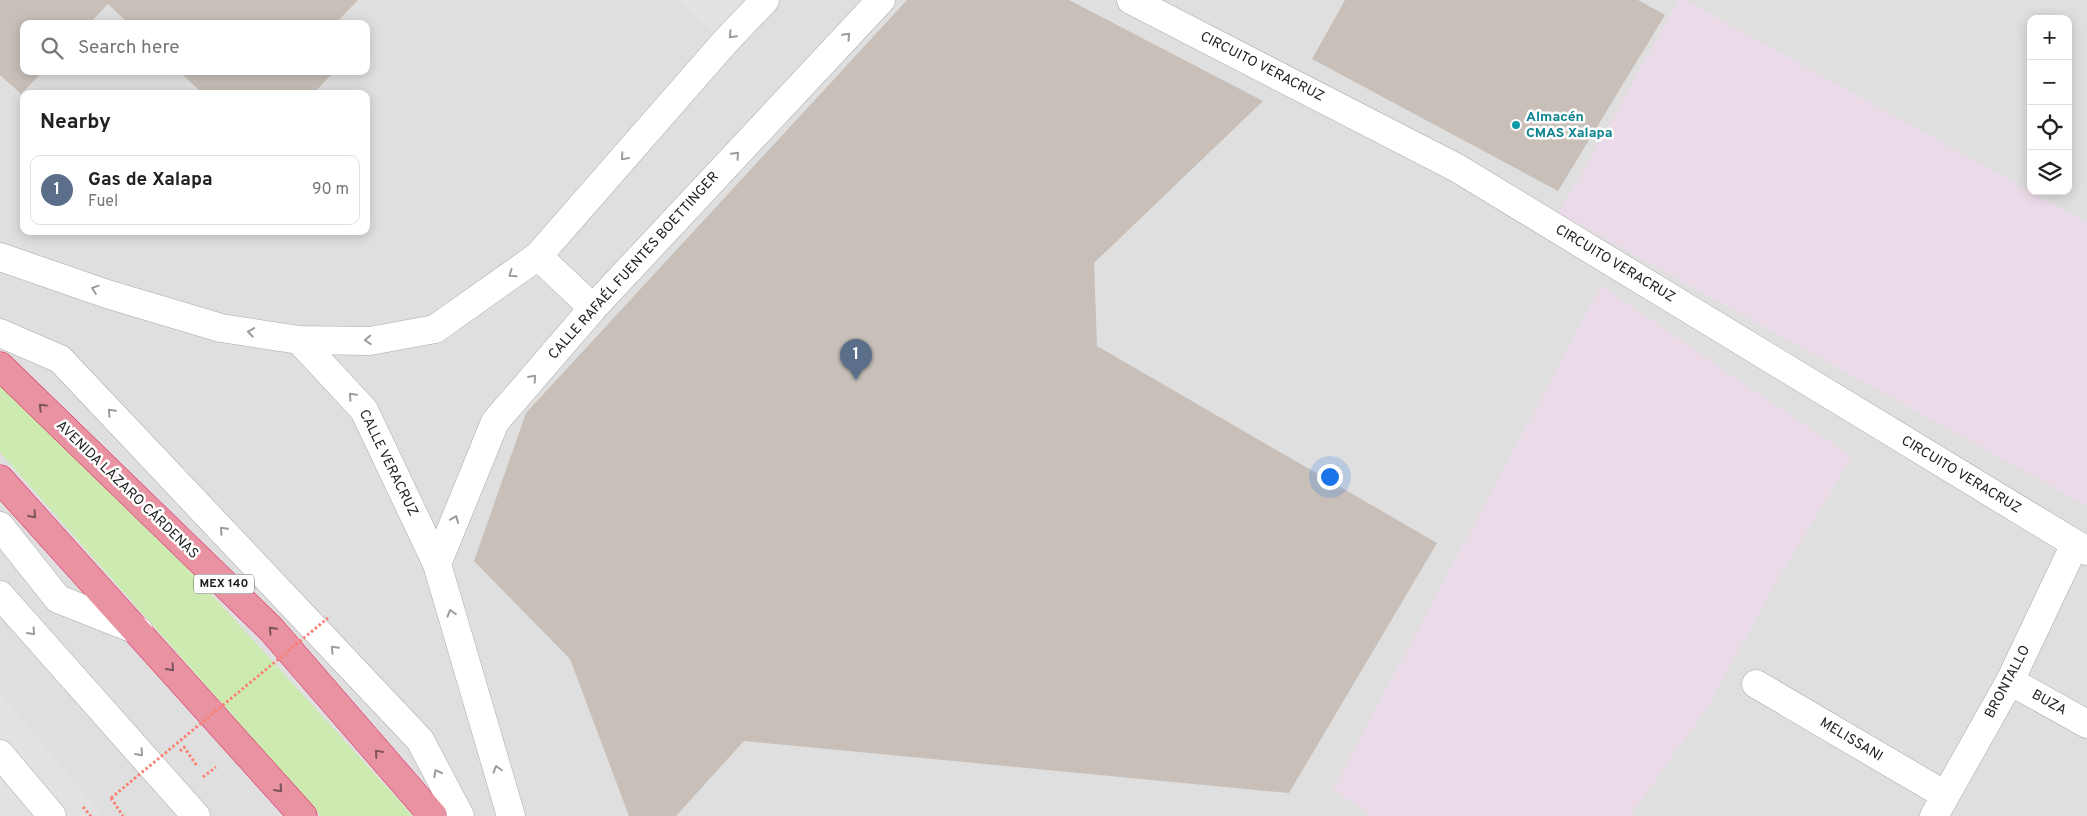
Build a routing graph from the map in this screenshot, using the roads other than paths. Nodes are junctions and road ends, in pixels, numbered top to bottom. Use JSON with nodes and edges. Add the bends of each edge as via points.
{"nodes":[{"id":1,"x":881,"y":0,"type":"edge"},
{"id":2,"x":1131,"y":0,"type":"edge"},
{"id":3,"x":751,"y":5,"type":"edge"},
{"id":4,"x":538,"y":256,"type":"junction"},
{"id":5,"x":0,"y":257,"type":"edge"},
{"id":6,"x":593,"y":308,"type":"junction"},
{"id":7,"x":0,"y":333,"type":"edge"},
{"id":8,"x":300,"y":340,"type":"junction"},
{"id":9,"x":0,"y":366,"type":"edge"},
{"id":10,"x":0,"y":479,"type":"edge"},
{"id":11,"x":0,"y":526,"type":"edge"},
{"id":12,"x":2081,"y":547,"type":"edge"},
{"id":13,"x":437,"y":564,"type":"junction"},
{"id":14,"x":5,"y":605,"type":"edge"},
{"id":15,"x":139,"y":632,"type":"junction"},
{"id":16,"x":2010,"y":681,"type":"junction"},
{"id":17,"x":1756,"y":684,"type":"dead end"},
{"id":18,"x":2087,"y":724,"type":"edge"},
{"id":19,"x":1,"y":755,"type":"edge"},
{"id":20,"x":1939,"y":806,"type":"edge"},
{"id":21,"x":52,"y":816,"type":"edge"},
{"id":22,"x":196,"y":816,"type":"edge"},
{"id":23,"x":304,"y":816,"type":"edge"},
{"id":24,"x":433,"y":816,"type":"edge"},
{"id":25,"x":460,"y":816,"type":"edge"},
{"id":26,"x":511,"y":816,"type":"edge"}],
"edges":[{"from":6,"to":1,"type":"street","name":"CALLE RAFAÉL FUENTES BOETTINGER","one_way":true},
{"from":2,"to":12,"type":"street","name":"CIRCUITO VERACRUZ","via":[[1457,168]]},
{"from":3,"to":4,"type":"street","one_way":true},
{"from":4,"to":6,"type":"street"},
{"from":4,"to":8,"type":"street","one_way":true,"via":[[435,329],[370,341]]},
{"from":8,"to":5,"type":"street","one_way":true,"via":[[221,328]]},
{"from":13,"to":6,"type":"street","name":"CALLE RAFAÉL FUENTES BOETTINGER","one_way":true,"via":[[495,422]]},
{"from":25,"to":7,"type":"street","one_way":true,"via":[[420,740],[60,359]]},
{"from":13,"to":8,"type":"street","name":"CALLE VERACRUZ","one_way":true,"via":[[364,410]]},
{"from":24,"to":9,"type":"highway","name":"AVENIDA LÁZARO CÁRDENAS","number":"MEX 140","one_way":true,"via":[[271,629]]},
{"from":10,"to":15,"type":"highway","one_way":true},
{"from":11,"to":15,"type":"street","via":[[58,599]]},
{"from":12,"to":16,"type":"street","name":"BRONTALLO"},
{"from":26,"to":13,"type":"street","name":"CALLE VERACRUZ","one_way":true},
{"from":14,"to":22,"type":"street","one_way":true},
{"from":15,"to":23,"type":"highway","one_way":true},
{"from":16,"to":18,"type":"street","name":"BUZA"},
{"from":16,"to":20,"type":"street","name":"BRONTALLO"},
{"from":17,"to":20,"type":"street","name":"MELISSANI"},
{"from":19,"to":21,"type":"street"}]}
